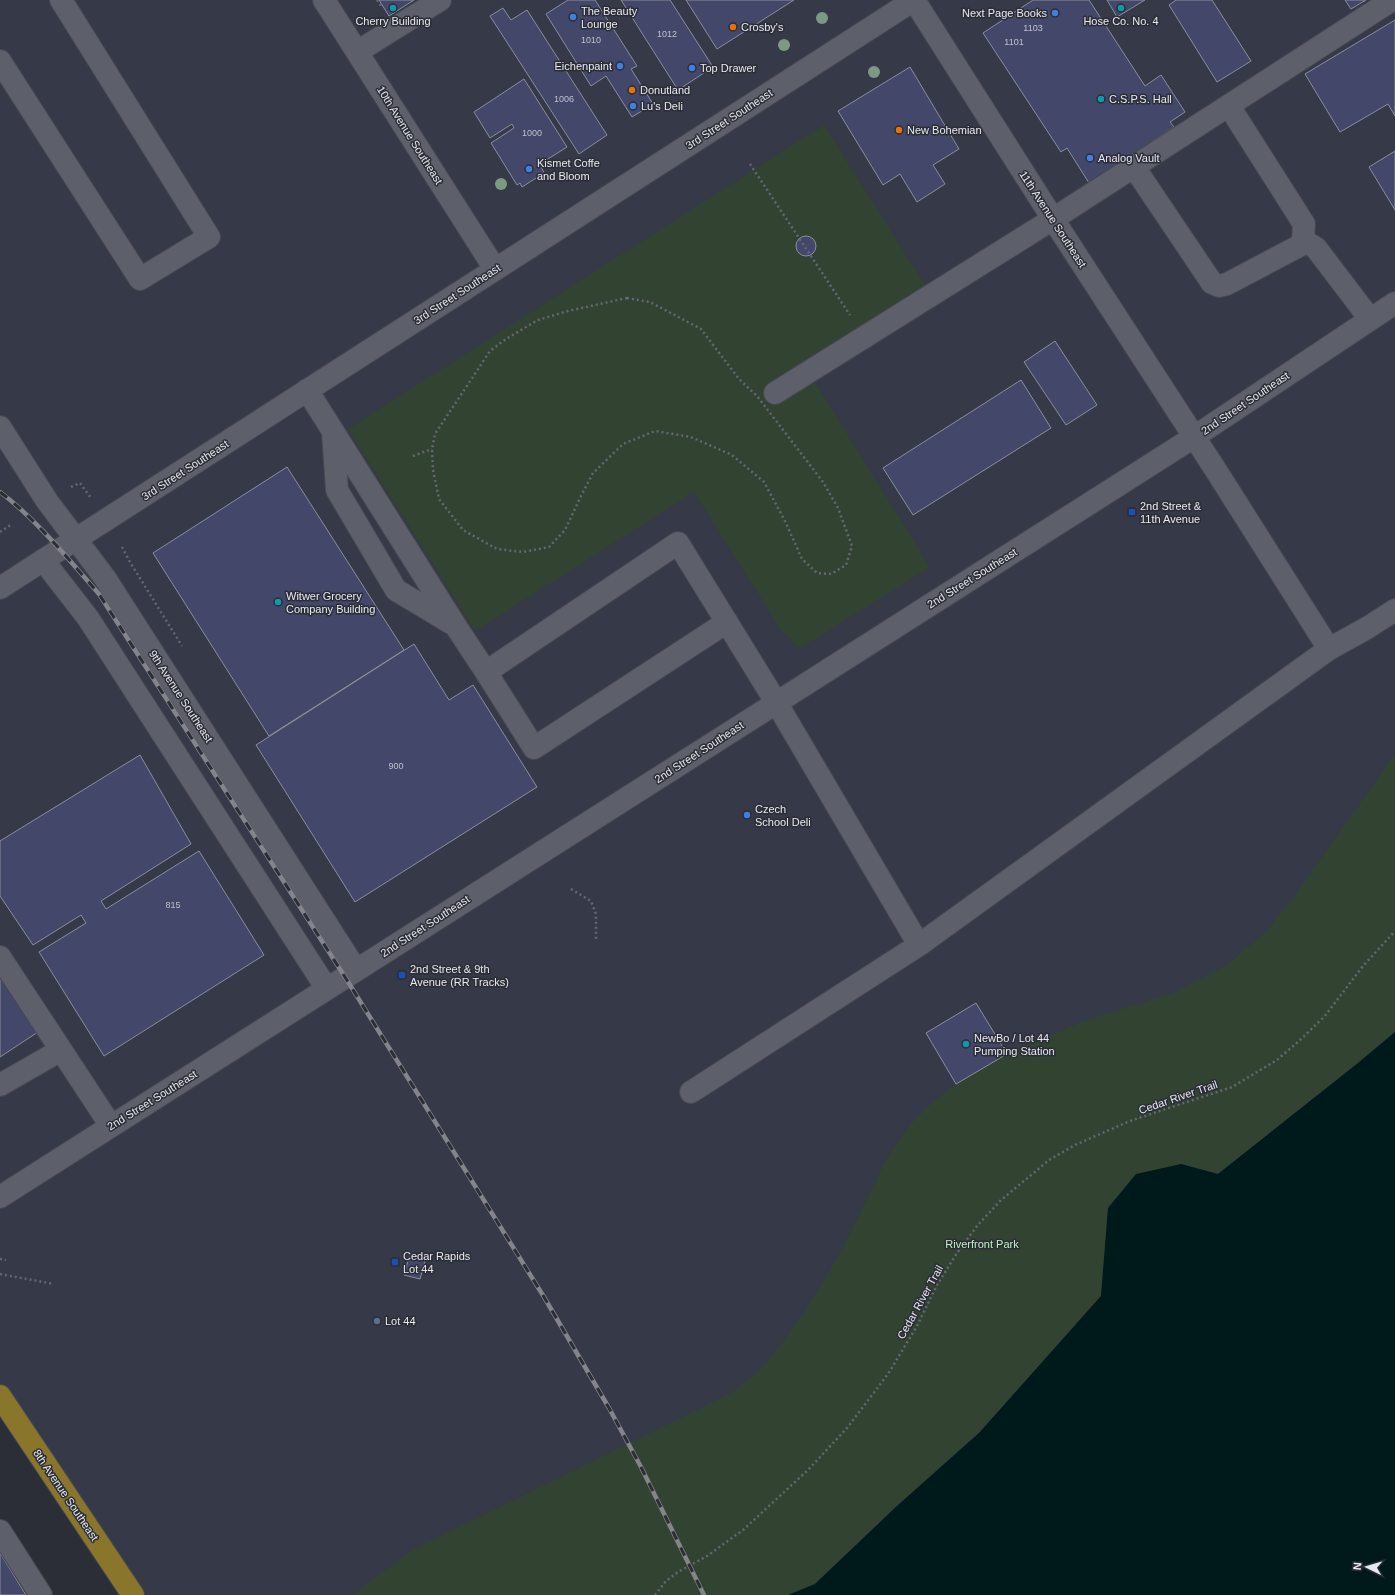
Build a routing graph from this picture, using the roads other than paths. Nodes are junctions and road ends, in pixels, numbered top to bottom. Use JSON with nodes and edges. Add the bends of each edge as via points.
{"nodes":[{"id":1,"x":61,"y":0,"type":"edge"},
{"id":2,"x":324,"y":0,"type":"edge"},
{"id":3,"x":440,"y":0,"type":"edge"},
{"id":4,"x":914,"y":0,"type":"edge"},
{"id":5,"x":1392,"y":0,"type":"edge"},
{"id":6,"x":358,"y":52,"type":"junction"},
{"id":7,"x":0,"y":61,"type":"edge"},
{"id":8,"x":1229,"y":106,"type":"junction"},
{"id":9,"x":1134,"y":167,"type":"junction"},
{"id":10,"x":1053,"y":219,"type":"junction"},
{"id":11,"x":1303,"y":240,"type":"junction"},
{"id":12,"x":495,"y":269,"type":"junction"},
{"id":13,"x":1395,"y":303,"type":"edge"},
{"id":14,"x":1370,"y":319,"type":"junction"},
{"id":15,"x":307,"y":390,"type":"junction"},
{"id":16,"x":775,"y":393,"type":"dead end"},
{"id":17,"x":0,"y":427,"type":"edge"},
{"id":18,"x":332,"y":430,"type":"junction"},
{"id":19,"x":1194,"y":437,"type":"junction"},
{"id":20,"x":76,"y":540,"type":"junction"},
{"id":21,"x":43,"y":560,"type":"junction"},
{"id":22,"x":0,"y":588,"type":"edge"},
{"id":23,"x":1395,"y":610,"type":"edge"},
{"id":24,"x":727,"y":622,"type":"junction"},
{"id":25,"x":455,"y":625,"type":"junction"},
{"id":26,"x":1329,"y":649,"type":"junction"},
{"id":27,"x":486,"y":672,"type":"junction"},
{"id":28,"x":776,"y":702,"type":"junction"},
{"id":29,"x":919,"y":945,"type":"junction"},
{"id":30,"x":0,"y":956,"type":"edge"},
{"id":31,"x":356,"y":970,"type":"junction"},
{"id":32,"x":327,"y":989,"type":"junction"},
{"id":33,"x":61,"y":1050,"type":"junction"},
{"id":34,"x":0,"y":1085,"type":"edge"},
{"id":35,"x":691,"y":1092,"type":"dead end"},
{"id":36,"x":111,"y":1126,"type":"junction"},
{"id":37,"x":0,"y":1197,"type":"edge"},
{"id":38,"x":0,"y":1396,"type":"edge"},
{"id":39,"x":0,"y":1532,"type":"edge"},
{"id":40,"x":41,"y":1595,"type":"edge"},
{"id":41,"x":133,"y":1595,"type":"edge"}],
"edges":[{"from":1,"to":7,"type":"street","via":[[209,237],[140,279]]},
{"from":2,"to":6,"type":"street","name":"10th Avenue Southeast"},
{"from":3,"to":6,"type":"street"},
{"from":4,"to":10,"type":"street","name":"11th Avenue Southeast"},
{"from":4,"to":12,"type":"street","name":"3rd Street Southeast"},
{"from":5,"to":8,"type":"street"},
{"from":6,"to":12,"type":"street","name":"10th Avenue Southeast"},
{"from":8,"to":9,"type":"street"},
{"from":8,"to":11,"type":"street","via":[[1304,224]]},
{"from":9,"to":10,"type":"street"},
{"from":9,"to":11,"type":"street","via":[[1212,283],[1219,286],[1227,284],[1298,246]]},
{"from":10,"to":16,"type":"street"},
{"from":10,"to":19,"type":"street","name":"11th Avenue Southeast"},
{"from":11,"to":14,"type":"street","via":[[1316,248]]},
{"from":12,"to":15,"type":"street","name":"3rd Street Southeast"},
{"from":13,"to":14,"type":"street","name":"2nd Street Southeast"},
{"from":14,"to":19,"type":"street","name":"2nd Street Southeast"},
{"from":15,"to":18,"type":"street"},
{"from":15,"to":20,"type":"street","name":"3rd Street Southeast"},
{"from":17,"to":20,"type":"street","name":"9th Avenue Southeast"},
{"from":18,"to":25,"type":"street"},
{"from":18,"to":25,"type":"street","via":[[337,490],[396,590]]},
{"from":19,"to":26,"type":"street","name":"11th Avenue Southeast"},
{"from":19,"to":28,"type":"street","name":"2nd Street Southeast"},
{"from":20,"to":21,"type":"street","name":"3rd Street Southeast"},
{"from":20,"to":31,"type":"street","name":"9th Avenue Southeast","via":[[106,578]]},
{"from":21,"to":22,"type":"street","name":"3rd Street Southeast"},
{"from":21,"to":32,"type":"street","via":[[88,618]]},
{"from":23,"to":26,"type":"street"},
{"from":24,"to":27,"type":"street","via":[[534,748]]},
{"from":24,"to":27,"type":"street","via":[[678,543]]},
{"from":24,"to":28,"type":"street"},
{"from":25,"to":27,"type":"street"},
{"from":26,"to":29,"type":"street"},
{"from":28,"to":29,"type":"street"},
{"from":28,"to":31,"type":"street","name":"2nd Street Southeast"},
{"from":29,"to":35,"type":"street"},
{"from":30,"to":33,"type":"street"},
{"from":31,"to":32,"type":"street","name":"2nd Street Southeast"},
{"from":32,"to":36,"type":"street","name":"2nd Street Southeast"},
{"from":33,"to":34,"type":"street"},
{"from":33,"to":36,"type":"street"},
{"from":36,"to":37,"type":"street","name":"2nd Street Southeast"},
{"from":38,"to":41,"type":"main road","name":"8th Avenue Southeast"},
{"from":39,"to":40,"type":"street"}]}
